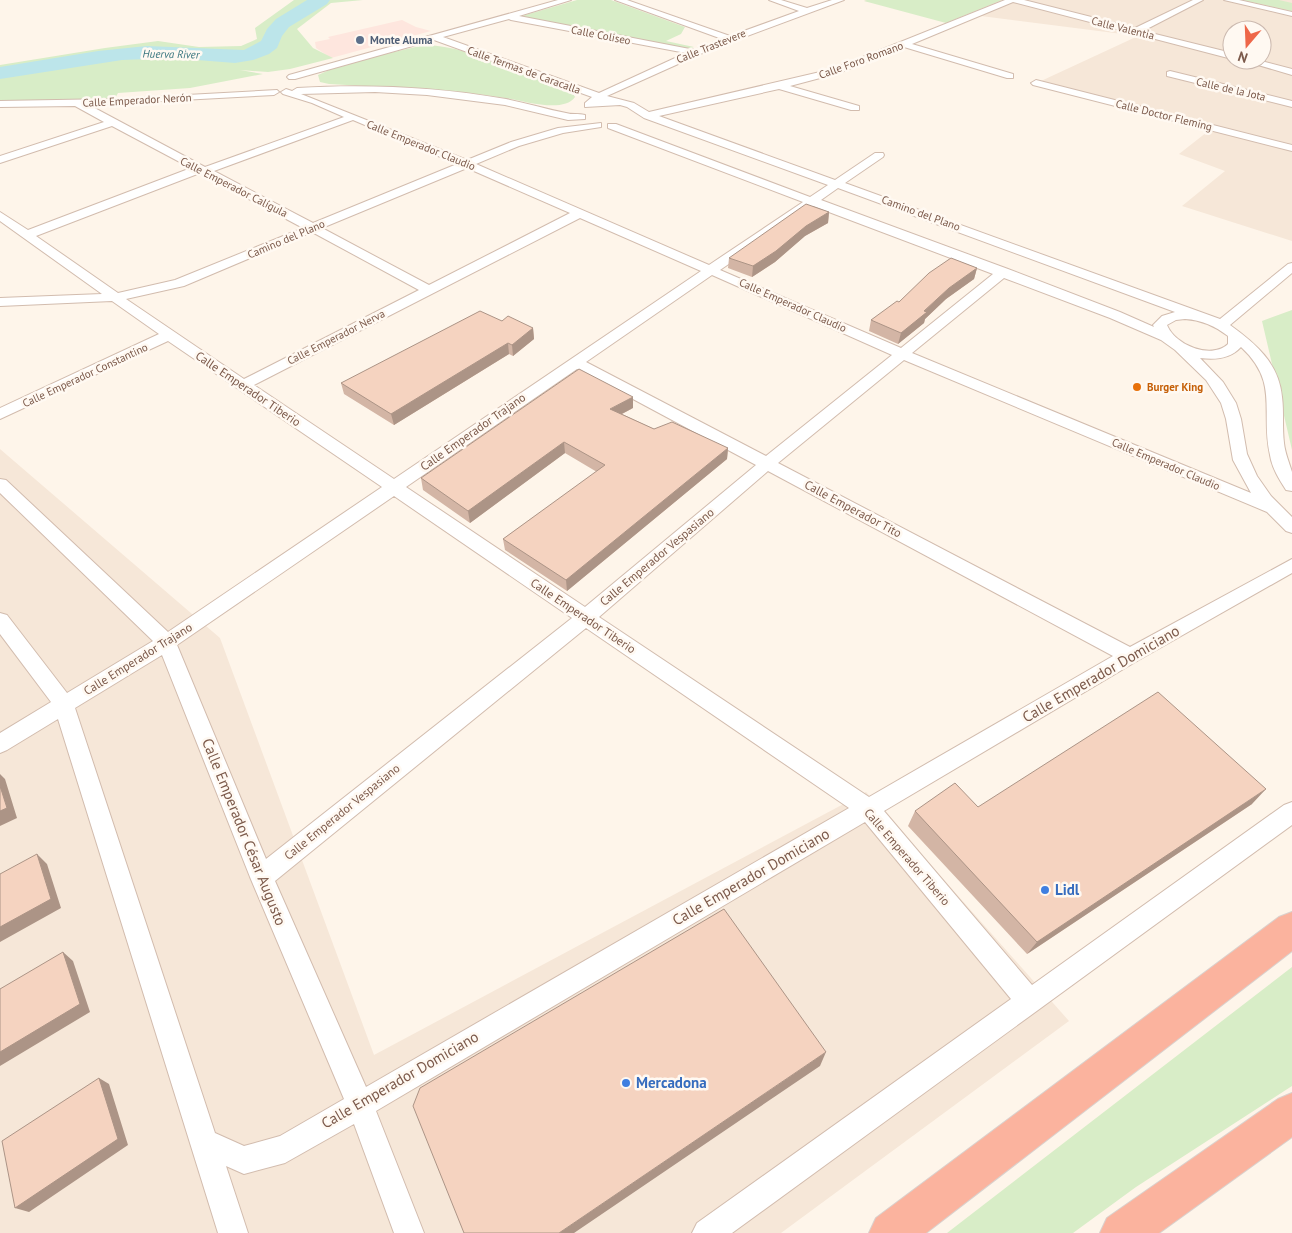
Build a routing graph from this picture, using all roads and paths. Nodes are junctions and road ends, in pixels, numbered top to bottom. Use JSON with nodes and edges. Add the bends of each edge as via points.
{"nodes":[{"id":1,"x":567,"y":0,"type":"edge"},
{"id":2,"x":619,"y":0,"type":"edge"},
{"id":3,"x":772,"y":0,"type":"edge"},
{"id":4,"x":840,"y":0,"type":"edge"},
{"id":5,"x":1013,"y":0,"type":"edge"},
{"id":6,"x":1199,"y":0,"type":"edge"},
{"id":7,"x":1228,"y":0,"type":"edge"},
{"id":8,"x":807,"y":11,"type":"junction"},
{"id":9,"x":1292,"y":14,"type":"edge"},
{"id":10,"x":509,"y":17,"type":"junction"},
{"id":11,"x":1136,"y":31,"type":"junction"},
{"id":12,"x":436,"y":38,"type":"junction"},
{"id":13,"x":728,"y":38,"type":"junction"},
{"id":14,"x":904,"y":44,"type":"junction"},
{"id":15,"x":694,"y":52,"type":"junction"},
{"id":16,"x":1222,"y":53,"type":"edge"},
{"id":17,"x":1272,"y":67,"type":"edge"},
{"id":18,"x":1292,"y":72,"type":"edge"},
{"id":19,"x":1170,"y":74,"type":"dead end"},
{"id":20,"x":1010,"y":76,"type":"dead end"},
{"id":21,"x":292,"y":77,"type":"junction"},
{"id":22,"x":280,"y":78,"type":"dead end"},
{"id":23,"x":304,"y":83,"type":"junction"},
{"id":24,"x":1036,"y":83,"type":"dead end"},
{"id":25,"x":779,"y":86,"type":"junction"},
{"id":26,"x":323,"y":89,"type":"junction"},
{"id":27,"x":274,"y":92,"type":"junction"},
{"id":28,"x":287,"y":92,"type":"junction"},
{"id":29,"x":598,"y":97,"type":"junction"},
{"id":30,"x":315,"y":101,"type":"junction"},
{"id":31,"x":122,"y":102,"type":"junction"},
{"id":32,"x":613,"y":102,"type":"junction"},
{"id":33,"x":76,"y":103,"type":"junction"},
{"id":34,"x":0,"y":104,"type":"edge"},
{"id":35,"x":1292,"y":104,"type":"edge"},
{"id":36,"x":675,"y":108,"type":"junction"},
{"id":37,"x":855,"y":108,"type":"dead end"},
{"id":38,"x":584,"y":112,"type":"junction"},
{"id":39,"x":640,"y":114,"type":"junction"},
{"id":40,"x":352,"y":117,"type":"junction"},
{"id":41,"x":110,"y":123,"type":"junction"},
{"id":42,"x":598,"y":125,"type":"junction"},
{"id":43,"x":612,"y":126,"type":"junction"},
{"id":44,"x":562,"y":130,"type":"junction"},
{"id":45,"x":1292,"y":148,"type":"edge"},
{"id":46,"x":879,"y":155,"type":"dead end"},
{"id":47,"x":0,"y":160,"type":"edge"},
{"id":48,"x":467,"y":164,"type":"junction"},
{"id":49,"x":202,"y":170,"type":"junction"},
{"id":50,"x":837,"y":183,"type":"junction"},
{"id":51,"x":811,"y":200,"type":"junction"},
{"id":52,"x":578,"y":214,"type":"junction"},
{"id":53,"x":0,"y":216,"type":"edge"},
{"id":54,"x":313,"y":228,"type":"junction"},
{"id":55,"x":26,"y":235,"type":"junction"},
{"id":56,"x":1292,"y":267,"type":"edge"},
{"id":57,"x":713,"y":270,"type":"junction"},
{"id":58,"x":1003,"y":272,"type":"junction"},
{"id":59,"x":93,"y":280,"type":"junction"},
{"id":60,"x":429,"y":290,"type":"junction"},
{"id":61,"x":116,"y":297,"type":"junction"},
{"id":62,"x":52,"y":299,"type":"junction"},
{"id":63,"x":0,"y":302,"type":"edge"},
{"id":64,"x":1202,"y":317,"type":"junction"},
{"id":65,"x":1222,"y":324,"type":"junction"},
{"id":66,"x":1235,"y":335,"type":"junction"},
{"id":67,"x":170,"y":336,"type":"junction"},
{"id":68,"x":1164,"y":337,"type":"junction"},
{"id":69,"x":1179,"y":347,"type":"junction"},
{"id":70,"x":902,"y":354,"type":"junction"},
{"id":71,"x":575,"y":362,"type":"junction"},
{"id":72,"x":243,"y":385,"type":"junction"},
{"id":73,"x":0,"y":414,"type":"edge"},
{"id":74,"x":768,"y":463,"type":"junction"},
{"id":75,"x":0,"y":484,"type":"edge"},
{"id":76,"x":1292,"y":486,"type":"edge"},
{"id":77,"x":393,"y":488,"type":"junction"},
{"id":78,"x":1272,"y":508,"type":"junction"},
{"id":79,"x":1292,"y":527,"type":"edge"},
{"id":80,"x":1292,"y":565,"type":"edge"},
{"id":81,"x":585,"y":618,"type":"junction"},
{"id":82,"x":0,"y":620,"type":"edge"},
{"id":83,"x":166,"y":642,"type":"junction"},
{"id":84,"x":1130,"y":656,"type":"junction"},
{"id":85,"x":64,"y":704,"type":"junction"},
{"id":86,"x":0,"y":744,"type":"edge"},
{"id":87,"x":868,"y":809,"type":"junction"},
{"id":88,"x":1292,"y":812,"type":"edge"},
{"id":89,"x":262,"y":877,"type":"junction"},
{"id":90,"x":1292,"y":929,"type":"edge"},
{"id":91,"x":1029,"y":1001,"type":"junction"},
{"id":92,"x":360,"y":1104,"type":"junction"},
{"id":93,"x":1292,"y":1113,"type":"edge"},
{"id":94,"x":204,"y":1142,"type":"junction"},
{"id":95,"x":401,"y":1226,"type":"edge"},
{"id":96,"x":233,"y":1233,"type":"edge"},
{"id":97,"x":707,"y":1233,"type":"edge"},
{"id":98,"x":891,"y":1233,"type":"edge"},
{"id":99,"x":1122,"y":1233,"type":"edge"}],
"edges":[{"from":1,"to":10,"type":"street"},
{"from":2,"to":13,"type":"street"},
{"from":3,"to":8,"type":"street"},
{"from":4,"to":8,"type":"street","name":"Calle Trastevere"},
{"from":5,"to":11,"type":"street","name":"Calle Valentia"},
{"from":5,"to":14,"type":"street","name":"Calle Foro Romano"},
{"from":6,"to":11,"type":"street"},
{"from":7,"to":9,"type":"street"},
{"from":8,"to":13,"type":"street","name":"Calle Trastevere"},
{"from":10,"to":12,"type":"street"},
{"from":10,"to":15,"type":"street","name":"Calle Coliseo"},
{"from":11,"to":16,"type":"street","name":"Calle Valentia"},
{"from":12,"to":21,"type":"street"},
{"from":12,"to":29,"type":"street","name":"Calle Termas de Caracalla"},
{"from":13,"to":15,"type":"street","name":"Calle Trastevere"},
{"from":14,"to":20,"type":"street"},
{"from":14,"to":25,"type":"street","name":"Calle Foro Romano","via":[[836,71]]},
{"from":15,"to":29,"type":"street","name":"Calle Trastevere"},
{"from":17,"to":18,"type":"street"},
{"from":19,"to":35,"type":"street","name":"Calle de la Jota"},
{"from":21,"to":22,"type":"street"},
{"from":21,"to":23,"type":"street"},
{"from":23,"to":26,"type":"street"},
{"from":23,"to":28,"type":"street"},
{"from":24,"to":45,"type":"street","name":"Calle Doctor Fleming"},
{"from":25,"to":36,"type":"street","name":"Calle Foro Romano"},
{"from":25,"to":37,"type":"street"},
{"from":26,"to":28,"type":"street"},
{"from":26,"to":30,"type":"street","via":[[315,94]]},
{"from":26,"to":38,"type":"street","via":[[423,92],[482,98],[568,117]]},
{"from":27,"to":28,"type":"street","name":"Calle Emperador Nerón"},
{"from":27,"to":31,"type":"street","name":"Calle Emperador Nerón"},
{"from":27,"to":31,"type":"street","via":[[263,88],[264,82]]},
{"from":28,"to":30,"type":"street","name":"Calle Emperador Claudio"},
{"from":29,"to":32,"type":"street","name":"Calle Termas de Caracalla"},
{"from":29,"to":38,"type":"street","name":"Calle Trastevere"},
{"from":30,"to":40,"type":"street","name":"Calle Emperador Claudio"},
{"from":31,"to":33,"type":"street","name":"Calle Emperador Nerón"},
{"from":32,"to":38,"type":"street"},
{"from":32,"to":39,"type":"street","name":"Calle Termas de Caracalla","via":[[627,104]]},
{"from":33,"to":34,"type":"street","name":"Calle Emperador Nerón"},
{"from":33,"to":41,"type":"street","name":"Calle Emperador Calígula"},
{"from":36,"to":39,"type":"street","name":"Calle Foro Romano"},
{"from":36,"to":39,"type":"street","name":"Calle Foro Romano"},
{"from":38,"to":42,"type":"street"},
{"from":38,"to":44,"type":"street","name":"Camino del Plano"},
{"from":39,"to":43,"type":"street","via":[[629,123]]},
{"from":39,"to":50,"type":"street","name":"Camino del Plano"},
{"from":40,"to":48,"type":"street","name":"Calle Emperador Claudio"},
{"from":40,"to":49,"type":"street"},
{"from":41,"to":47,"type":"street"},
{"from":41,"to":49,"type":"street","name":"Calle Emperador Calígula"},
{"from":42,"to":43,"type":"street"},
{"from":42,"to":44,"type":"street","name":"Camino del Plano"},
{"from":43,"to":51,"type":"street"},
{"from":44,"to":48,"type":"street","name":"Camino del Plano","via":[[515,144]]},
{"from":46,"to":50,"type":"street","name":"Calle Emperador Trajano"},
{"from":48,"to":52,"type":"street","name":"Calle Emperador Claudio"},
{"from":48,"to":54,"type":"street","name":"Camino del Plano"},
{"from":49,"to":54,"type":"street","name":"Calle Emperador Calígula"},
{"from":49,"to":55,"type":"street"},
{"from":50,"to":51,"type":"street","name":"Calle Emperador Trajano"},
{"from":50,"to":64,"type":"street","name":"Camino del Plano"},
{"from":51,"to":57,"type":"street","name":"Calle Emperador Trajano"},
{"from":51,"to":58,"type":"street"},
{"from":52,"to":57,"type":"street","name":"Calle Emperador Claudio"},
{"from":52,"to":60,"type":"street"},
{"from":53,"to":55,"type":"street","name":"Calle Emperador Tiberio"},
{"from":54,"to":60,"type":"street","name":"Calle Emperador Calígula"},
{"from":54,"to":61,"type":"street","name":"Camino del Plano","via":[[179,283]]},
{"from":55,"to":59,"type":"street","name":"Calle Emperador Tiberio"},
{"from":56,"to":65,"type":"street"},
{"from":57,"to":70,"type":"street","name":"Calle Emperador Claudio"},
{"from":57,"to":71,"type":"street","name":"Calle Emperador Trajano"},
{"from":58,"to":68,"type":"street"},
{"from":58,"to":70,"type":"street","name":"Calle Emperador Vespasiano"},
{"from":59,"to":61,"type":"street","name":"Calle Emperador Tiberio"},
{"from":59,"to":62,"type":"street","via":[[70,294]]},
{"from":60,"to":72,"type":"street","name":"Calle Emperador Nerva"},
{"from":61,"to":62,"type":"street","name":"Camino del Plano"},
{"from":61,"to":67,"type":"street","name":"Calle Emperador Tiberio"},
{"from":62,"to":63,"type":"street","name":"Camino del Plano"},
{"from":64,"to":65,"type":"street","name":"Camino del Plano"},
{"from":64,"to":68,"type":"street","via":[[1170,317],[1160,325]]},
{"from":65,"to":66,"type":"street"},
{"from":66,"to":69,"type":"street","via":[[1238,342],[1235,348],[1223,354],[1205,354]]},
{"from":66,"to":76,"type":"street","via":[[1254,351],[1270,374],[1278,461]]},
{"from":67,"to":72,"type":"street","name":"Calle Emperador Tiberio"},
{"from":67,"to":73,"type":"street","name":"Calle Emperador Constantino"},
{"from":68,"to":69,"type":"street"},
{"from":69,"to":78,"type":"street","via":[[1211,378],[1226,400],[1244,467]]},
{"from":70,"to":74,"type":"street","name":"Calle Emperador Vespasiano"},
{"from":70,"to":78,"type":"street","name":"Calle Emperador Claudio"},
{"from":71,"to":74,"type":"street","name":"Calle Emperador Tito"},
{"from":71,"to":77,"type":"street","name":"Calle Emperador Trajano"},
{"from":72,"to":77,"type":"street","name":"Calle Emperador Tiberio"},
{"from":74,"to":81,"type":"street","name":"Calle Emperador Vespasiano"},
{"from":74,"to":84,"type":"street","name":"Calle Emperador Tito"},
{"from":75,"to":83,"type":"street","name":"Calle Emperador César Augusto"},
{"from":77,"to":81,"type":"street","name":"Calle Emperador Tiberio"},
{"from":77,"to":83,"type":"street","name":"Calle Emperador Trajano"},
{"from":78,"to":79,"type":"street"},
{"from":80,"to":84,"type":"street","name":"Calle Emperador Domiciano"},
{"from":81,"to":87,"type":"street","name":"Calle Emperador Tiberio"},
{"from":81,"to":89,"type":"street","name":"Calle Emperador Vespasiano"},
{"from":82,"to":85,"type":"street"},
{"from":83,"to":85,"type":"street","name":"Calle Emperador Trajano"},
{"from":83,"to":89,"type":"street","name":"Calle Emperador César Augusto"},
{"from":84,"to":87,"type":"street","name":"Calle Emperador Domiciano"},
{"from":85,"to":86,"type":"street","name":"Calle Emperador Trajano"},
{"from":85,"to":94,"type":"street"},
{"from":87,"to":91,"type":"street","name":"Calle Emperador Tiberio"},
{"from":87,"to":92,"type":"street","name":"Calle Emperador Domiciano"},
{"from":88,"to":91,"type":"street"},
{"from":89,"to":92,"type":"street","name":"Calle Emperador César Augusto"},
{"from":90,"to":98,"type":"highway"},
{"from":91,"to":97,"type":"street"},
{"from":92,"to":94,"type":"street","name":"Calle Emperador Domiciano","via":[[285,1149],[244,1160]]},
{"from":92,"to":95,"type":"street","name":"Calle Emperador César Augusto"},
{"from":93,"to":99,"type":"highway"},
{"from":94,"to":96,"type":"street"}]}
